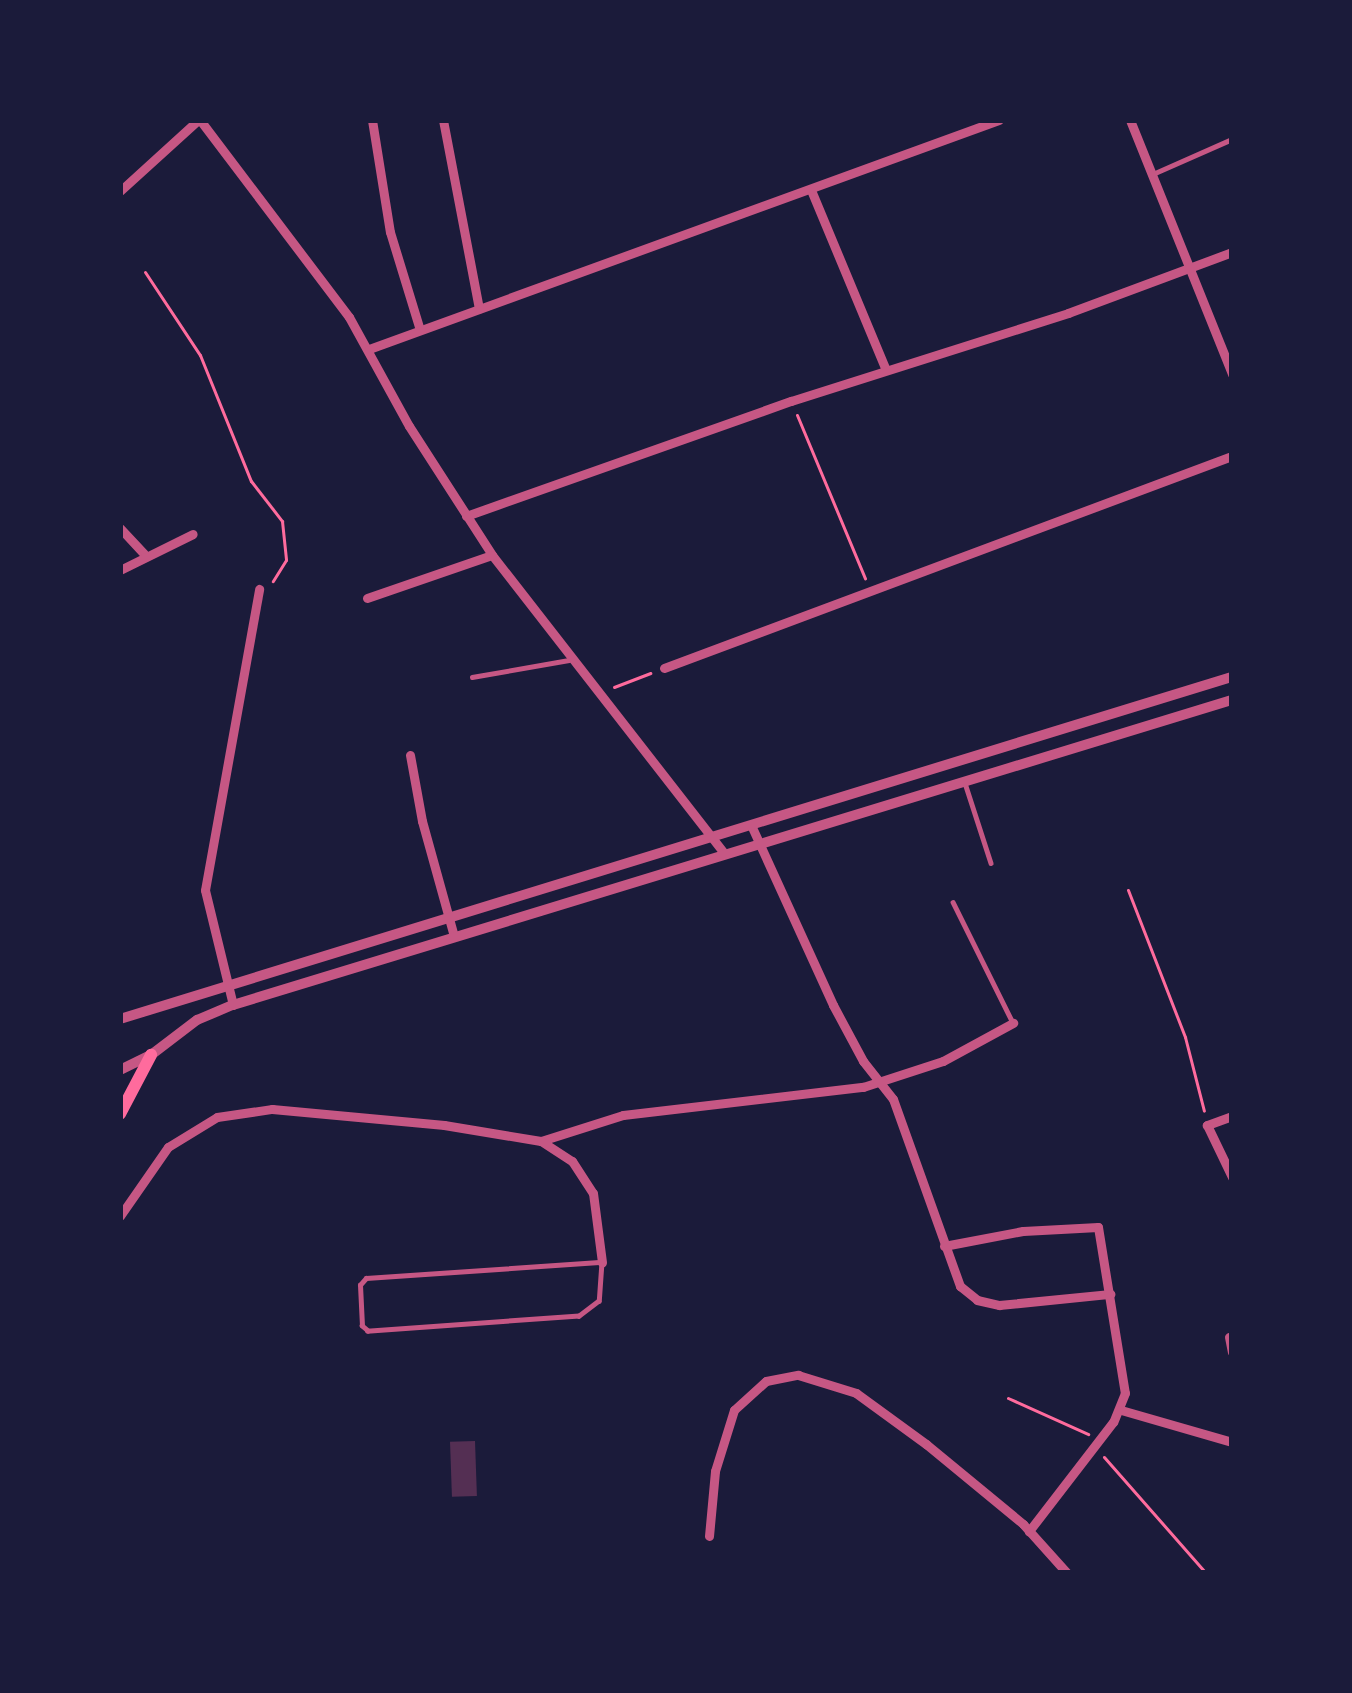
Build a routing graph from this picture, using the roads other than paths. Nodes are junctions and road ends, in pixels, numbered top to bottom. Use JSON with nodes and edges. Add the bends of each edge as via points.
{"nodes":[{"id":1,"x":199,"y":120,"type":"edge"},
{"id":2,"x":372,"y":120,"type":"edge"},
{"id":3,"x":443,"y":120,"type":"edge"},
{"id":4,"x":999,"y":120,"type":"edge"},
{"id":5,"x":1130,"y":120,"type":"edge"},
{"id":6,"x":1232,"y":140,"type":"edge"},
{"id":7,"x":1152,"y":174,"type":"junction"},
{"id":8,"x":811,"y":190,"type":"junction"},
{"id":9,"x":120,"y":191,"type":"edge"},
{"id":10,"x":1232,"y":252,"type":"edge"},
{"id":11,"x":1192,"y":269,"type":"junction"},
{"id":12,"x":479,"y":309,"type":"junction"},
{"id":13,"x":420,"y":330,"type":"junction"},
{"id":14,"x":369,"y":349,"type":"junction"},
{"id":15,"x":886,"y":370,"type":"junction"},
{"id":16,"x":1232,"y":374,"type":"edge"},
{"id":17,"x":1232,"y":456,"type":"edge"},
{"id":18,"x":466,"y":516,"type":"junction"},
{"id":19,"x":120,"y":528,"type":"edge"},
{"id":20,"x":194,"y":534,"type":"dead end"},
{"id":21,"x":144,"y":554,"type":"junction"},
{"id":22,"x":493,"y":555,"type":"junction"},
{"id":23,"x":120,"y":570,"type":"edge"},
{"id":24,"x":260,"y":589,"type":"road end"},
{"id":25,"x":367,"y":598,"type":"dead end"},
{"id":26,"x":574,"y":659,"type":"junction"},
{"id":27,"x":664,"y":668,"type":"road end"},
{"id":28,"x":472,"y":677,"type":"dead end"},
{"id":29,"x":1232,"y":677,"type":"edge"},
{"id":30,"x":1232,"y":700,"type":"edge"},
{"id":31,"x":410,"y":755,"type":"dead end"},
{"id":32,"x":965,"y":783,"type":"junction"},
{"id":33,"x":751,"y":825,"type":"junction"},
{"id":34,"x":712,"y":837,"type":"junction"},
{"id":35,"x":758,"y":843,"type":"junction"},
{"id":36,"x":724,"y":853,"type":"junction"},
{"id":37,"x":991,"y":863,"type":"dead end"},
{"id":38,"x":953,"y":902,"type":"dead end"},
{"id":39,"x":448,"y":918,"type":"junction"},
{"id":40,"x":454,"y":936,"type":"junction"},
{"id":41,"x":229,"y":986,"type":"junction"},
{"id":42,"x":233,"y":1005,"type":"junction"},
{"id":43,"x":120,"y":1019,"type":"edge"},
{"id":44,"x":1013,"y":1023,"type":"joint"},
{"id":45,"x":151,"y":1055,"type":"junction"},
{"id":46,"x":120,"y":1070,"type":"edge"},
{"id":47,"x":880,"y":1080,"type":"junction"},
{"id":48,"x":120,"y":1114,"type":"edge"},
{"id":49,"x":1232,"y":1116,"type":"edge"},
{"id":50,"x":541,"y":1141,"type":"junction"},
{"id":51,"x":1232,"y":1177,"type":"edge"},
{"id":52,"x":120,"y":1216,"type":"edge"},
{"id":53,"x":944,"y":1246,"type":"junction"},
{"id":54,"x":602,"y":1262,"type":"junction"},
{"id":55,"x":1110,"y":1294,"type":"junction"},
{"id":56,"x":1229,"y":1337,"type":"edge"},
{"id":57,"x":1232,"y":1352,"type":"edge"},
{"id":58,"x":1121,"y":1410,"type":"junction"},
{"id":59,"x":1232,"y":1442,"type":"edge"},
{"id":60,"x":1029,"y":1531,"type":"junction"},
{"id":61,"x":709,"y":1536,"type":"dead end"},
{"id":62,"x":1066,"y":1573,"type":"edge"}],
"edges":[{"from":1,"to":9,"type":"street"},
{"from":1,"to":14,"type":"street"},
{"from":2,"to":13,"type":"street","via":[[390,232]]},
{"from":3,"to":12,"type":"street"},
{"from":4,"to":8,"type":"street"},
{"from":5,"to":7,"type":"street"},
{"from":6,"to":7,"type":"lane"},
{"from":7,"to":11,"type":"street"},
{"from":8,"to":12,"type":"street"},
{"from":8,"to":15,"type":"street"},
{"from":10,"to":11,"type":"street"},
{"from":11,"to":15,"type":"street"},
{"from":11,"to":16,"type":"street"},
{"from":12,"to":13,"type":"street"},
{"from":13,"to":14,"type":"street"},
{"from":14,"to":18,"type":"street"},
{"from":15,"to":18,"type":"street"},
{"from":17,"to":27,"type":"street"},
{"from":18,"to":22,"type":"street"},
{"from":19,"to":21,"type":"street"},
{"from":20,"to":21,"type":"street"},
{"from":21,"to":23,"type":"street"},
{"from":22,"to":25,"type":"street"},
{"from":22,"to":26,"type":"street"},
{"from":24,"to":41,"type":"street","via":[[205,890]]},
{"from":26,"to":28,"type":"lane"},
{"from":26,"to":34,"type":"street"},
{"from":29,"to":33,"type":"street"},
{"from":30,"to":32,"type":"street"},
{"from":31,"to":39,"type":"street"},
{"from":32,"to":35,"type":"street"},
{"from":32,"to":37,"type":"lane"},
{"from":33,"to":34,"type":"street"},
{"from":33,"to":35,"type":"street"},
{"from":34,"to":36,"type":"street"},
{"from":34,"to":39,"type":"street"},
{"from":35,"to":36,"type":"street"},
{"from":35,"to":47,"type":"street","via":[[833,1005]]},
{"from":36,"to":40,"type":"street"},
{"from":38,"to":44,"type":"lane"},
{"from":39,"to":40,"type":"street"},
{"from":39,"to":41,"type":"street"},
{"from":40,"to":42,"type":"street"},
{"from":41,"to":42,"type":"street"},
{"from":41,"to":43,"type":"street"},
{"from":42,"to":45,"type":"street"},
{"from":44,"to":47,"type":"street","via":[[943,1061]]},
{"from":45,"to":46,"type":"street"},
{"from":45,"to":48,"type":"main road"},
{"from":47,"to":50,"type":"street","via":[[623,1114]]},
{"from":47,"to":53,"type":"street"},
{"from":49,"to":51,"type":"street","via":[[1207,1125]]},
{"from":50,"to":52,"type":"street","via":[[244,1109],[168,1147]]},
{"from":50,"to":54,"type":"street","via":[[589,1183]]},
{"from":53,"to":55,"type":"street","via":[[960,1286],[990,1304]]},
{"from":53,"to":55,"type":"street","via":[[1098,1227]]},
{"from":54,"to":54,"type":"lane","via":[[366,1278],[362,1326],[579,1316],[599,1301]]},
{"from":55,"to":58,"type":"street","via":[[1124,1367]]},
{"from":56,"to":57,"type":"street"},
{"from":58,"to":59,"type":"street"},
{"from":58,"to":60,"type":"street"},
{"from":60,"to":61,"type":"street","via":[[856,1394],[787,1374],[754,1388],[734,1410],[715,1471]]},
{"from":60,"to":62,"type":"street"}]}
